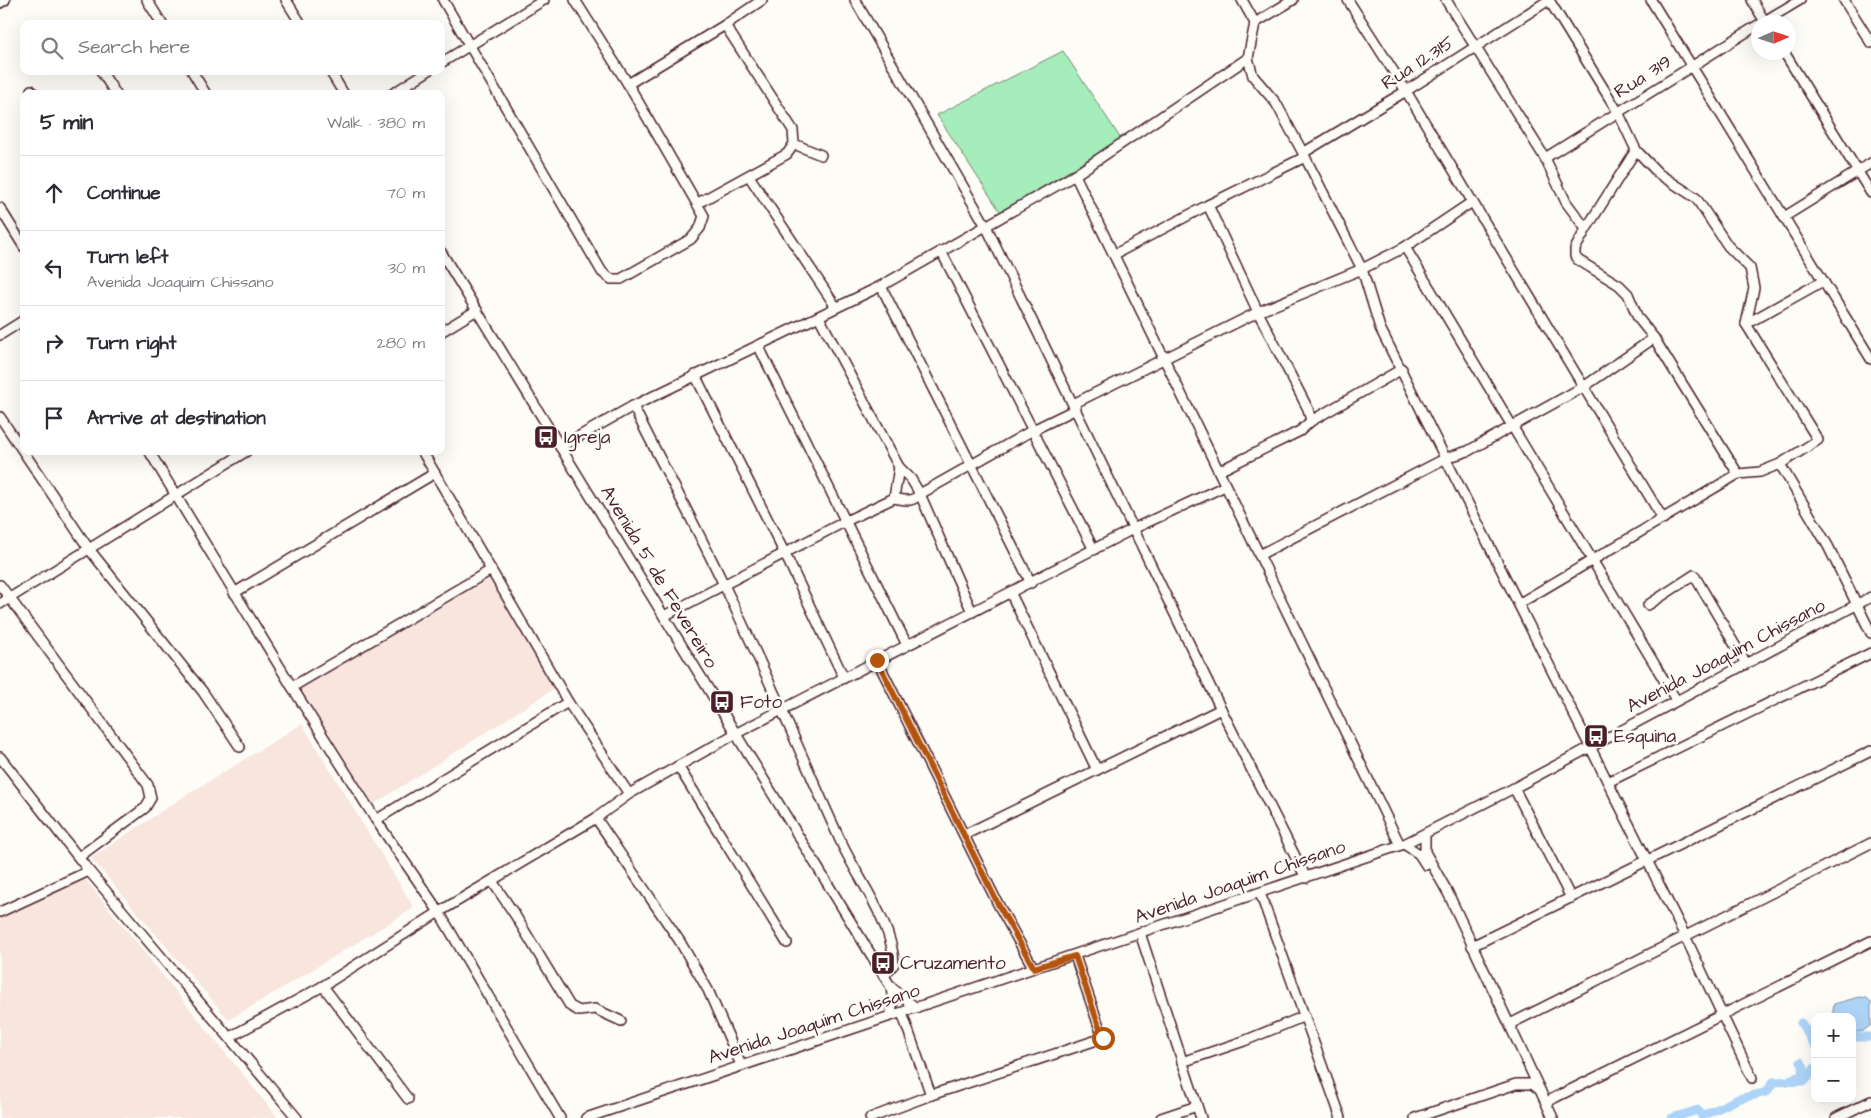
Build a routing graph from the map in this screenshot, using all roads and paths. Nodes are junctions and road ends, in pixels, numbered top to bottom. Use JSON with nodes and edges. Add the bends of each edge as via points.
{"nodes":[{"id":1,"x":5,"y":0,"type":"edge"},
{"id":2,"x":147,"y":0,"type":"edge"},
{"id":3,"x":286,"y":0,"type":"edge"},
{"id":4,"x":443,"y":0,"type":"edge"},
{"id":5,"x":544,"y":0,"type":"edge"},
{"id":6,"x":575,"y":0,"type":"edge"},
{"id":7,"x":762,"y":0,"type":"edge"},
{"id":8,"x":854,"y":0,"type":"edge"},
{"id":9,"x":1242,"y":0,"type":"edge"},
{"id":10,"x":1293,"y":0,"type":"edge"},
{"id":11,"x":1348,"y":0,"type":"edge"},
{"id":12,"x":1446,"y":0,"type":"edge"},
{"id":13,"x":1549,"y":0,"type":"edge"},
{"id":14,"x":1651,"y":0,"type":"edge"},
{"id":15,"x":1752,"y":0,"type":"edge"},
{"id":16,"x":1800,"y":0,"type":"edge"},
{"id":17,"x":1844,"y":0,"type":"edge"},
{"id":18,"x":0,"y":3,"type":"edge"},
{"id":19,"x":1759,"y":15,"type":"edge"},
{"id":20,"x":1776,"y":15,"type":"edge"},
{"id":21,"x":160,"y":20,"type":"edge"},
{"id":22,"x":298,"y":20,"type":"edge"},
{"id":23,"x":1255,"y":23,"type":"junction"},
{"id":24,"x":725,"y":26,"type":"junction"},
{"id":25,"x":1751,"y":30,"type":"edge"},
{"id":26,"x":1871,"y":43,"type":"edge"},
{"id":27,"x":471,"y":45,"type":"junction"},
{"id":28,"x":1475,"y":46,"type":"junction"},
{"id":29,"x":1248,"y":58,"type":"junction"},
{"id":30,"x":1789,"y":60,"type":"edge"},
{"id":31,"x":445,"y":61,"type":"edge"},
{"id":32,"x":1692,"y":66,"type":"junction"},
{"id":33,"x":104,"y":75,"type":"edge"},
{"id":34,"x":194,"y":75,"type":"edge"},
{"id":35,"x":332,"y":75,"type":"edge"},
{"id":36,"x":422,"y":75,"type":"edge"},
{"id":37,"x":628,"y":84,"type":"junction"},
{"id":38,"x":113,"y":90,"type":"edge"},
{"id":39,"x":204,"y":90,"type":"edge"},
{"id":40,"x":342,"y":90,"type":"edge"},
{"id":41,"x":398,"y":90,"type":"edge"},
{"id":42,"x":1406,"y":91,"type":"junction"},
{"id":43,"x":1618,"y":112,"type":"junction"},
{"id":44,"x":794,"y":144,"type":"junction"},
{"id":45,"x":1636,"y":150,"type":"junction"},
{"id":46,"x":821,"y":155,"type":"dead end"},
{"id":47,"x":1304,"y":155,"type":"junction"},
{"id":48,"x":1545,"y":158,"type":"junction"},
{"id":49,"x":1871,"y":163,"type":"edge"},
{"id":50,"x":1857,"y":171,"type":"junction"},
{"id":51,"x":1075,"y":175,"type":"junction"},
{"id":52,"x":749,"y":176,"type":"junction"},
{"id":53,"x":1871,"y":193,"type":"edge"},
{"id":54,"x":1472,"y":202,"type":"junction"},
{"id":55,"x":698,"y":203,"type":"junction"},
{"id":56,"x":1208,"y":205,"type":"junction"},
{"id":57,"x":0,"y":208,"type":"edge"},
{"id":58,"x":1784,"y":217,"type":"junction"},
{"id":59,"x":986,"y":226,"type":"junction"},
{"id":60,"x":1586,"y":229,"type":"junction"},
{"id":61,"x":20,"y":240,"type":"edge"},
{"id":62,"x":1405,"y":247,"type":"junction"},
{"id":63,"x":941,"y":250,"type":"junction"},
{"id":64,"x":1115,"y":254,"type":"junction"},
{"id":65,"x":445,"y":258,"type":"edge"},
{"id":66,"x":1362,"y":268,"type":"junction"},
{"id":67,"x":1824,"y":281,"type":"junction"},
{"id":68,"x":881,"y":286,"type":"junction"},
{"id":69,"x":836,"y":307,"type":"junction"},
{"id":70,"x":477,"y":310,"type":"junction"},
{"id":71,"x":1258,"y":312,"type":"junction"},
{"id":72,"x":819,"y":317,"type":"junction"},
{"id":73,"x":20,"y":322,"type":"edge"},
{"id":74,"x":1746,"y":324,"type":"junction"},
{"id":75,"x":445,"y":330,"type":"edge"},
{"id":76,"x":0,"y":335,"type":"edge"},
{"id":77,"x":1654,"y":338,"type":"junction"},
{"id":78,"x":758,"y":345,"type":"junction"},
{"id":79,"x":1870,"y":356,"type":"edge"},
{"id":80,"x":1166,"y":358,"type":"junction"},
{"id":81,"x":1402,"y":369,"type":"junction"},
{"id":82,"x":695,"y":375,"type":"junction"},
{"id":83,"x":1585,"y":386,"type":"junction"},
{"id":84,"x":632,"y":406,"type":"junction"},
{"id":85,"x":1074,"y":407,"type":"junction"},
{"id":86,"x":0,"y":417,"type":"edge"},
{"id":87,"x":1311,"y":420,"type":"junction"},
{"id":88,"x":1510,"y":427,"type":"junction"},
{"id":89,"x":1033,"y":430,"type":"junction"},
{"id":90,"x":20,"y":447,"type":"edge"},
{"id":91,"x":560,"y":447,"type":"junction"},
{"id":92,"x":26,"y":455,"type":"edge"},
{"id":93,"x":151,"y":455,"type":"edge"},
{"id":94,"x":240,"y":455,"type":"edge"},
{"id":95,"x":424,"y":455,"type":"edge"},
{"id":96,"x":1446,"y":458,"type":"junction"},
{"id":97,"x":972,"y":463,"type":"junction"},
{"id":98,"x":1780,"y":464,"type":"junction"},
{"id":99,"x":899,"y":467,"type":"junction"},
{"id":100,"x":1218,"y":471,"type":"junction"},
{"id":101,"x":435,"y":473,"type":"junction"},
{"id":102,"x":1738,"y":474,"type":"junction"},
{"id":103,"x":1225,"y":486,"type":"junction"},
{"id":104,"x":920,"y":494,"type":"junction"},
{"id":105,"x":175,"y":495,"type":"junction"},
{"id":106,"x":894,"y":498,"type":"junction"},
{"id":107,"x":1663,"y":519,"type":"junction"},
{"id":108,"x":846,"y":521,"type":"junction"},
{"id":109,"x":1133,"y":530,"type":"junction"},
{"id":110,"x":89,"y":549,"type":"junction"},
{"id":111,"x":1094,"y":550,"type":"junction"},
{"id":112,"x":785,"y":554,"type":"junction"},
{"id":113,"x":1259,"y":555,"type":"junction"},
{"id":114,"x":1593,"y":560,"type":"junction"},
{"id":115,"x":490,"y":570,"type":"junction"},
{"id":116,"x":724,"y":583,"type":"junction"},
{"id":117,"x":1032,"y":583,"type":"junction"},
{"id":118,"x":0,"y":585,"type":"edge"},
{"id":119,"x":234,"y":593,"type":"junction"},
{"id":120,"x":1011,"y":594,"type":"junction"},
{"id":121,"x":1871,"y":597,"type":"edge"},
{"id":122,"x":10,"y":598,"type":"junction"},
{"id":123,"x":1520,"y":603,"type":"junction"},
{"id":124,"x":0,"y":604,"type":"edge"},
{"id":125,"x":1648,"y":605,"type":"dead end"},
{"id":126,"x":1856,"y":605,"type":"junction"},
{"id":127,"x":972,"y":612,"type":"junction"},
{"id":128,"x":664,"y":616,"type":"junction"},
{"id":129,"x":1871,"y":633,"type":"edge"},
{"id":130,"x":907,"y":645,"type":"junction"},
{"id":131,"x":1871,"y":653,"type":"edge"},
{"id":132,"x":877,"y":660,"type":"junction"},
{"id":133,"x":1746,"y":664,"type":"junction"},
{"id":134,"x":844,"y":678,"type":"junction"},
{"id":135,"x":292,"y":687,"type":"junction"},
{"id":136,"x":1676,"y":700,"type":"junction"},
{"id":137,"x":568,"y":702,"type":"junction"},
{"id":138,"x":1221,"y":709,"type":"junction"},
{"id":139,"x":783,"y":710,"type":"junction"},
{"id":140,"x":735,"y":734,"type":"junction"},
{"id":141,"x":240,"y":746,"type":"dead end"},
{"id":142,"x":1590,"y":747,"type":"junction"},
{"id":143,"x":1871,"y":751,"type":"edge"},
{"id":144,"x":0,"y":757,"type":"edge"},
{"id":145,"x":678,"y":766,"type":"junction"},
{"id":146,"x":1097,"y":770,"type":"junction"},
{"id":147,"x":1608,"y":782,"type":"junction"},
{"id":148,"x":1514,"y":788,"type":"junction"},
{"id":149,"x":629,"y":794,"type":"junction"},
{"id":150,"x":596,"y":818,"type":"junction"},
{"id":151,"x":376,"y":820,"type":"junction"},
{"id":152,"x":1425,"y":834,"type":"junction"},
{"id":153,"x":964,"y":835,"type":"junction"},
{"id":154,"x":1871,"y":843,"type":"edge"},
{"id":155,"x":1402,"y":844,"type":"junction"},
{"id":156,"x":79,"y":857,"type":"junction"},
{"id":157,"x":1647,"y":859,"type":"junction"},
{"id":158,"x":89,"y":871,"type":"junction"},
{"id":159,"x":1306,"y":878,"type":"junction"},
{"id":160,"x":492,"y":881,"type":"junction"},
{"id":161,"x":1260,"y":893,"type":"junction"},
{"id":162,"x":1571,"y":898,"type":"junction"},
{"id":163,"x":1452,"y":905,"type":"junction"},
{"id":164,"x":0,"y":912,"type":"edge"},
{"id":165,"x":439,"y":912,"type":"junction"},
{"id":166,"x":1140,"y":933,"type":"junction"},
{"id":167,"x":1686,"y":936,"type":"junction"},
{"id":168,"x":1871,"y":941,"type":"edge"},
{"id":169,"x":787,"y":943,"type":"dead end"},
{"id":170,"x":1472,"y":946,"type":"junction"},
{"id":171,"x":1075,"y":956,"type":"junction"},
{"id":172,"x":1034,"y":968,"type":"junction"},
{"id":173,"x":883,"y":973,"type":"junction"},
{"id":174,"x":323,"y":986,"type":"junction"},
{"id":175,"x":891,"y":986,"type":"junction"},
{"id":176,"x":916,"y":1008,"type":"junction"},
{"id":177,"x":902,"y":1013,"type":"junction"},
{"id":178,"x":1721,"y":1015,"type":"junction"},
{"id":179,"x":890,"y":1016,"type":"junction"},
{"id":180,"x":1305,"y":1016,"type":"junction"},
{"id":181,"x":620,"y":1021,"type":"dead end"},
{"id":182,"x":1510,"y":1024,"type":"junction"},
{"id":183,"x":230,"y":1037,"type":"junction"},
{"id":184,"x":1182,"y":1062,"type":"junction"},
{"id":185,"x":1527,"y":1062,"type":"junction"},
{"id":186,"x":741,"y":1065,"type":"junction"},
{"id":187,"x":1752,"y":1078,"type":"dead end"},
{"id":188,"x":1516,"y":1084,"type":"junction"},
{"id":189,"x":1540,"y":1090,"type":"junction"},
{"id":190,"x":931,"y":1095,"type":"junction"},
{"id":191,"x":408,"y":1099,"type":"dead end"},
{"id":192,"x":1871,"y":1101,"type":"edge"},
{"id":193,"x":1546,"y":1102,"type":"junction"},
{"id":194,"x":1197,"y":1106,"type":"junction"},
{"id":195,"x":1839,"y":1117,"type":"edge"},
{"id":196,"x":297,"y":1118,"type":"edge"},
{"id":197,"x":560,"y":1118,"type":"edge"},
{"id":198,"x":586,"y":1118,"type":"edge"},
{"id":199,"x":870,"y":1118,"type":"edge"},
{"id":200,"x":1161,"y":1118,"type":"edge"},
{"id":201,"x":1201,"y":1118,"type":"edge"},
{"id":202,"x":1341,"y":1118,"type":"edge"},
{"id":203,"x":1415,"y":1118,"type":"edge"},
{"id":204,"x":1553,"y":1118,"type":"edge"}],
"edges":[{"from":1,"to":18,"type":"street"},
{"from":2,"to":21,"type":"street"},
{"from":3,"to":22,"type":"street"},
{"from":4,"to":27,"type":"street"},
{"from":5,"to":27,"type":"street"},
{"from":6,"to":37,"type":"street"},
{"from":7,"to":24,"type":"street"},
{"from":8,"to":59,"type":"street"},
{"from":9,"to":23,"type":"street"},
{"from":10,"to":23,"type":"street"},
{"from":11,"to":42,"type":"street"},
{"from":12,"to":28,"type":"street"},
{"from":13,"to":28,"type":"street","name":"Rua 12.315"},
{"from":13,"to":43,"type":"street"},
{"from":14,"to":32,"type":"street"},
{"from":15,"to":19,"type":"street"},
{"from":16,"to":20,"type":"street","name":"Rua 319"},
{"from":17,"to":26,"type":"street"},
{"from":23,"to":29,"type":"street"},
{"from":24,"to":37,"type":"street"},
{"from":24,"to":44,"type":"street","via":[[793,130]]},
{"from":25,"to":32,"type":"street","name":"Rua 319"},
{"from":27,"to":31,"type":"street"},
{"from":27,"to":55,"type":"street","via":[[602,272],[611,279],[621,279],[692,239],[704,216]]},
{"from":28,"to":42,"type":"street","name":"Rua 12.315"},
{"from":28,"to":48,"type":"street"},
{"from":29,"to":47,"type":"street","via":[[1253,76],[1276,103]]},
{"from":29,"to":51,"type":"street"},
{"from":30,"to":50,"type":"street"},
{"from":32,"to":43,"type":"street","name":"Rua 319"},
{"from":32,"to":58,"type":"street"},
{"from":33,"to":38,"type":"street"},
{"from":34,"to":39,"type":"street"},
{"from":35,"to":40,"type":"street"},
{"from":36,"to":41,"type":"street"},
{"from":37,"to":55,"type":"street"},
{"from":42,"to":47,"type":"street","name":"Rua 12.315"},
{"from":42,"to":54,"type":"street"},
{"from":43,"to":45,"type":"street"},
{"from":43,"to":48,"type":"street","name":"Rua 319"},
{"from":44,"to":46,"type":"street"},
{"from":44,"to":52,"type":"street","via":[[787,154]]},
{"from":45,"to":60,"type":"street"},
{"from":45,"to":74,"type":"street","via":[[1659,174],[1696,198],[1728,246],[1750,268],[1754,288]]},
{"from":47,"to":56,"type":"street","name":"Rua 12.315"},
{"from":47,"to":66,"type":"street"},
{"from":48,"to":60,"type":"street","via":[[1566,202]]},
{"from":49,"to":50,"type":"street"},
{"from":50,"to":53,"type":"street"},
{"from":50,"to":58,"type":"street"},
{"from":51,"to":59,"type":"street"},
{"from":51,"to":64,"type":"street"},
{"from":52,"to":55,"type":"street"},
{"from":52,"to":69,"type":"street"},
{"from":54,"to":62,"type":"street"},
{"from":54,"to":83,"type":"street"},
{"from":56,"to":64,"type":"street","name":"Rua 12.315"},
{"from":56,"to":71,"type":"street"},
{"from":57,"to":61,"type":"street"},
{"from":58,"to":67,"type":"street"},
{"from":59,"to":63,"type":"street"},
{"from":59,"to":85,"type":"street"},
{"from":60,"to":77,"type":"street","via":[[1575,249],[1575,256],[1628,294],[1638,318]]},
{"from":62,"to":66,"type":"street"},
{"from":62,"to":88,"type":"street"},
{"from":63,"to":68,"type":"street"},
{"from":63,"to":89,"type":"street"},
{"from":64,"to":80,"type":"street"},
{"from":65,"to":70,"type":"street","name":"Avenida 5 de Fevereiro"},
{"from":66,"to":71,"type":"street"},
{"from":66,"to":81,"type":"street","via":[[1380,328]]},
{"from":67,"to":74,"type":"street"},
{"from":67,"to":79,"type":"street"},
{"from":68,"to":69,"type":"street"},
{"from":68,"to":97,"type":"street"},
{"from":69,"to":72,"type":"street"},
{"from":70,"to":75,"type":"street"},
{"from":70,"to":91,"type":"street","name":"Avenida 5 de Fevereiro"},
{"from":71,"to":80,"type":"street"},
{"from":71,"to":87,"type":"street"},
{"from":72,"to":78,"type":"street"},
{"from":72,"to":99,"type":"street"},
{"from":73,"to":76,"type":"street"},
{"from":74,"to":98,"type":"street","via":[[1818,440]]},
{"from":77,"to":83,"type":"street"},
{"from":77,"to":102,"type":"street"},
{"from":78,"to":82,"type":"street"},
{"from":78,"to":108,"type":"street"},
{"from":80,"to":85,"type":"street"},
{"from":80,"to":100,"type":"street"},
{"from":81,"to":87,"type":"street"},
{"from":81,"to":96,"type":"street"},
{"from":82,"to":84,"type":"street"},
{"from":82,"to":112,"type":"street"},
{"from":83,"to":88,"type":"street"},
{"from":83,"to":107,"type":"street"},
{"from":84,"to":91,"type":"street"},
{"from":84,"to":116,"type":"street"},
{"from":85,"to":89,"type":"street"},
{"from":85,"to":109,"type":"street"},
{"from":86,"to":90,"type":"street"},
{"from":87,"to":100,"type":"street","via":[[1300,431]]},
{"from":88,"to":96,"type":"street","via":[[1468,451]]},
{"from":88,"to":114,"type":"street"},
{"from":89,"to":97,"type":"street"},
{"from":89,"to":111,"type":"street"},
{"from":91,"to":128,"type":"street","name":"Avenida 5 de Fevereiro"},
{"from":92,"to":110,"type":"street"},
{"from":93,"to":105,"type":"street"},
{"from":94,"to":105,"type":"street"},
{"from":95,"to":101,"type":"street"},
{"from":96,"to":113,"type":"street"},
{"from":96,"to":123,"type":"street"},
{"from":97,"to":104,"type":"street"},
{"from":97,"to":117,"type":"street"},
{"from":98,"to":102,"type":"street","via":[[1760,472]]},
{"from":98,"to":126,"type":"street","via":[[1828,546]]},
{"from":99,"to":104,"type":"street"},
{"from":99,"to":106,"type":"street"},
{"from":100,"to":103,"type":"street"},
{"from":101,"to":115,"type":"street"},
{"from":101,"to":119,"type":"street"},
{"from":102,"to":107,"type":"street"},
{"from":103,"to":109,"type":"street"},
{"from":103,"to":113,"type":"street"},
{"from":104,"to":106,"type":"street","via":[[908,501]]},
{"from":104,"to":127,"type":"street"},
{"from":105,"to":110,"type":"street"},
{"from":105,"to":119,"type":"street"},
{"from":106,"to":108,"type":"street"},
{"from":107,"to":114,"type":"street"},
{"from":108,"to":112,"type":"street"},
{"from":108,"to":130,"type":"street"},
{"from":109,"to":111,"type":"street"},
{"from":109,"to":138,"type":"street"},
{"from":110,"to":122,"type":"street"},
{"from":110,"to":141,"type":"street","via":[[203,692]]},
{"from":111,"to":117,"type":"street"},
{"from":112,"to":116,"type":"street"},
{"from":112,"to":134,"type":"street"},
{"from":113,"to":155,"type":"street"},
{"from":114,"to":123,"type":"street"},
{"from":114,"to":136,"type":"street"},
{"from":115,"to":135,"type":"street"},
{"from":115,"to":137,"type":"street"},
{"from":116,"to":128,"type":"street"},
{"from":116,"to":139,"type":"street"},
{"from":117,"to":120,"type":"street"},
{"from":118,"to":122,"type":"street"},
{"from":119,"to":135,"type":"street"},
{"from":120,"to":127,"type":"street"},
{"from":120,"to":146,"type":"street"},
{"from":121,"to":126,"type":"street","name":"Avenida Joaquim Chissano"},
{"from":122,"to":124,"type":"street"},
{"from":122,"to":156,"type":"street","via":[[148,784],[151,798],[145,808]]},
{"from":123,"to":142,"type":"street"},
{"from":125,"to":133,"type":"street","via":[[1694,575]]},
{"from":126,"to":129,"type":"street"},
{"from":126,"to":133,"type":"street","name":"Avenida Joaquim Chissano"},
{"from":127,"to":130,"type":"street"},
{"from":128,"to":140,"type":"street","name":"Avenida 5 de Fevereiro"},
{"from":130,"to":132,"type":"street"},
{"from":131,"to":147,"type":"street"},
{"from":132,"to":134,"type":"street"},
{"from":132,"to":153,"type":"street"},
{"from":133,"to":136,"type":"street","name":"Avenida Joaquim Chissano"},
{"from":134,"to":139,"type":"street"},
{"from":135,"to":151,"type":"street"},
{"from":136,"to":142,"type":"street","name":"Avenida Joaquim Chissano"},
{"from":137,"to":149,"type":"street"},
{"from":137,"to":151,"type":"street"},
{"from":138,"to":146,"type":"street"},
{"from":138,"to":159,"type":"street"},
{"from":139,"to":140,"type":"street"},
{"from":139,"to":173,"type":"street","via":[[841,842],[891,944],[894,964]]},
{"from":140,"to":145,"type":"street"},
{"from":140,"to":173,"type":"street","name":"Avenida 5 de Fevereiro"},
{"from":142,"to":147,"type":"street"},
{"from":142,"to":148,"type":"street","name":"Avenida Joaquim Chissano"},
{"from":143,"to":157,"type":"street"},
{"from":144,"to":156,"type":"street"},
{"from":145,"to":149,"type":"street"},
{"from":145,"to":169,"type":"street"},
{"from":146,"to":153,"type":"street"},
{"from":147,"to":157,"type":"street"},
{"from":148,"to":152,"type":"street","name":"Avenida Joaquim Chissano"},
{"from":148,"to":162,"type":"street"},
{"from":149,"to":150,"type":"street"},
{"from":150,"to":160,"type":"street"},
{"from":150,"to":186,"type":"street","via":[[679,940],[708,990]]},
{"from":151,"to":165,"type":"street"},
{"from":152,"to":155,"type":"street","name":"Avenida Joaquim Chissano"},
{"from":152,"to":163,"type":"street","via":[[1425,852]]},
{"from":153,"to":172,"type":"street"},
{"from":154,"to":167,"type":"street"},
{"from":155,"to":159,"type":"street","name":"Avenida Joaquim Chissano"},
{"from":155,"to":163,"type":"street","via":[[1419,854]]},
{"from":156,"to":158,"type":"street"},
{"from":157,"to":162,"type":"street"},
{"from":157,"to":167,"type":"street"},
{"from":158,"to":164,"type":"street"},
{"from":158,"to":183,"type":"street"},
{"from":159,"to":161,"type":"street","name":"Avenida Joaquim Chissano"},
{"from":160,"to":165,"type":"street"},
{"from":160,"to":181,"type":"street","via":[[570,1006],[579,1011],[595,1010]]},
{"from":161,"to":166,"type":"street","name":"Avenida Joaquim Chissano"},
{"from":161,"to":180,"type":"street"},
{"from":162,"to":170,"type":"street"},
{"from":163,"to":170,"type":"street"},
{"from":165,"to":174,"type":"street"},
{"from":165,"to":197,"type":"street"},
{"from":166,"to":171,"type":"street","name":"Avenida Joaquim Chissano"},
{"from":166,"to":184,"type":"street"},
{"from":167,"to":178,"type":"street"},
{"from":167,"to":182,"type":"street"},
{"from":168,"to":178,"type":"street"},
{"from":170,"to":182,"type":"street"},
{"from":171,"to":172,"type":"street","name":"Avenida Joaquim Chissano"},
{"from":171,"to":190,"type":"street","via":[[1103,1038]]},
{"from":172,"to":176,"type":"street","name":"Avenida Joaquim Chissano"},
{"from":173,"to":175,"type":"street","name":"Avenida 5 de Fevereiro"},
{"from":174,"to":183,"type":"street"},
{"from":174,"to":191,"type":"street"},
{"from":175,"to":176,"type":"street","name":"Avenida 5 de Fevereiro"},
{"from":175,"to":179,"type":"street","via":[[893,1002]]},
{"from":176,"to":177,"type":"street","name":"Avenida Joaquim Chissano"},
{"from":177,"to":179,"type":"street","name":"Avenida Joaquim Chissano"},
{"from":177,"to":190,"type":"street"},
{"from":178,"to":187,"type":"street"},
{"from":178,"to":193,"type":"street"},
{"from":179,"to":186,"type":"street","name":"Avenida Joaquim Chissano"},
{"from":180,"to":184,"type":"street"},
{"from":180,"to":202,"type":"street"},
{"from":182,"to":185,"type":"street"},
{"from":183,"to":196,"type":"street"},
{"from":184,"to":194,"type":"street"},
{"from":185,"to":188,"type":"street","via":[[1522,1080]]},
{"from":185,"to":189,"type":"street"},
{"from":186,"to":198,"type":"street","name":"Avenida Joaquim Chissano"},
{"from":188,"to":189,"type":"street","via":[[1532,1084]]},
{"from":188,"to":203,"type":"street"},
{"from":189,"to":193,"type":"street"},
{"from":190,"to":199,"type":"street"},
{"from":192,"to":195,"type":"street"},
{"from":193,"to":204,"type":"street"},
{"from":194,"to":200,"type":"street"},
{"from":194,"to":201,"type":"street"}]}
